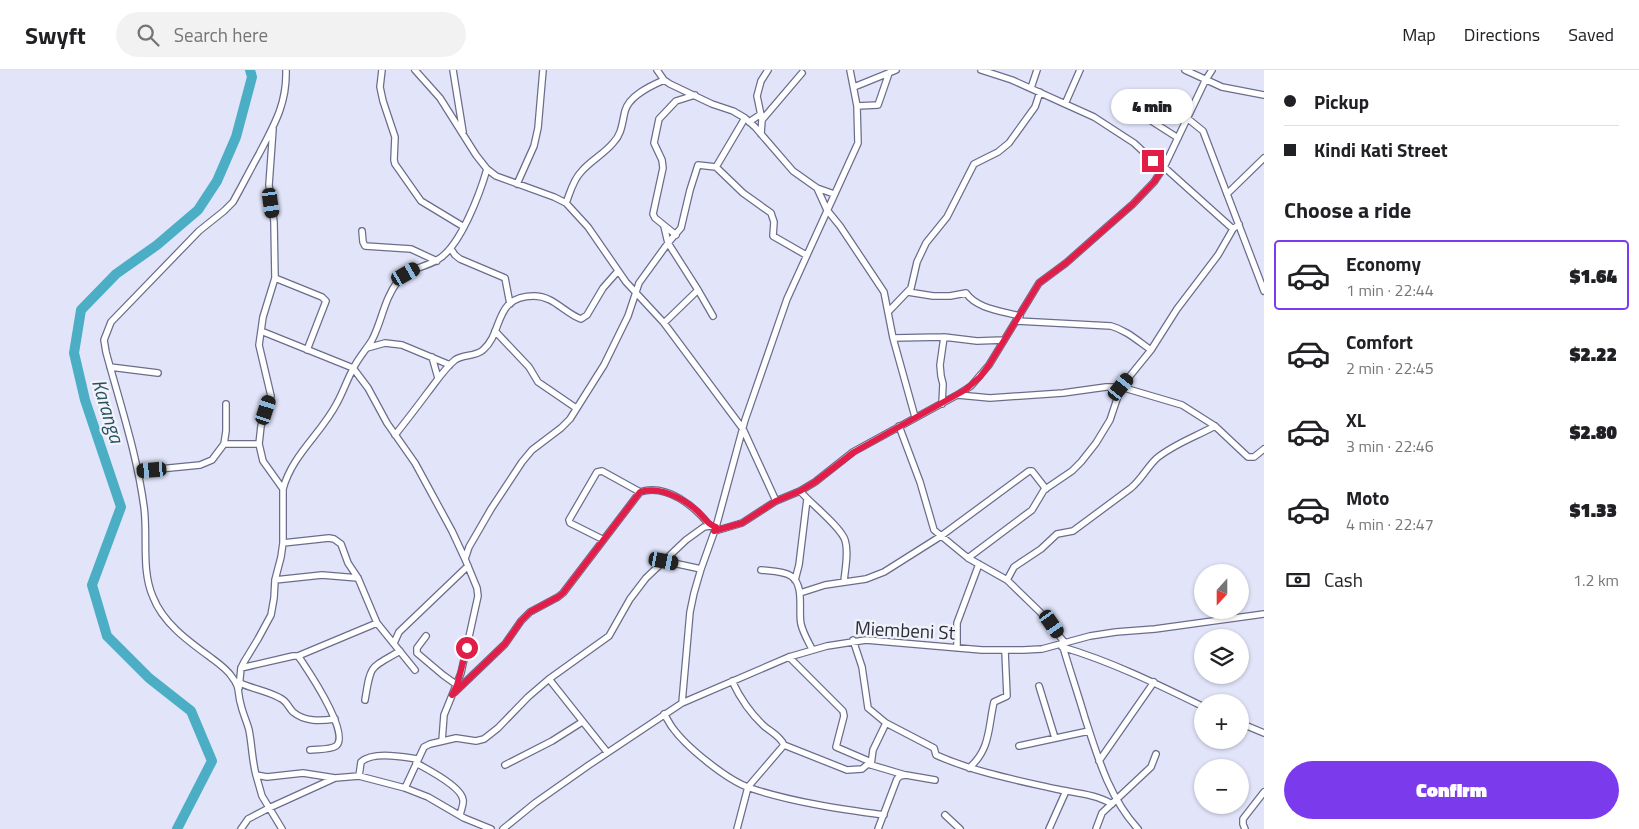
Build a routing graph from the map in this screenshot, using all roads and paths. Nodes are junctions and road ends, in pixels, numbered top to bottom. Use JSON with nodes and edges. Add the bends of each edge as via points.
{"nodes":[{"id":1,"x":286,"y":70,"type":"edge"},
{"id":2,"x":382,"y":70,"type":"edge"},
{"id":3,"x":415,"y":70,"type":"edge"},
{"id":4,"x":452,"y":70,"type":"edge"},
{"id":5,"x":543,"y":70,"type":"edge"},
{"id":6,"x":657,"y":70,"type":"edge"},
{"id":7,"x":768,"y":70,"type":"edge"},
{"id":8,"x":850,"y":70,"type":"edge"},
{"id":9,"x":896,"y":70,"type":"edge"},
{"id":10,"x":981,"y":70,"type":"edge"},
{"id":11,"x":1037,"y":70,"type":"edge"},
{"id":12,"x":1080,"y":70,"type":"edge"},
{"id":13,"x":1185,"y":70,"type":"edge"},
{"id":14,"x":1212,"y":70,"type":"edge"},
{"id":15,"x":802,"y":73,"type":"dead end"},
{"id":16,"x":889,"y":73,"type":"junction"},
{"id":17,"x":664,"y":80,"type":"junction"},
{"id":18,"x":1205,"y":80,"type":"junction"},
{"id":19,"x":854,"y":87,"type":"junction"},
{"id":20,"x":1031,"y":88,"type":"junction"},
{"id":21,"x":1040,"y":92,"type":"junction"},
{"id":22,"x":695,"y":95,"type":"junction"},
{"id":23,"x":1264,"y":95,"type":"edge"},
{"id":24,"x":1065,"y":104,"type":"junction"},
{"id":25,"x":857,"y":106,"type":"junction"},
{"id":26,"x":1142,"y":115,"type":"dead end"},
{"id":27,"x":762,"y":117,"type":"junction"},
{"id":28,"x":1187,"y":118,"type":"junction"},
{"id":29,"x":747,"y":120,"type":"junction"},
{"id":30,"x":274,"y":127,"type":"junction"},
{"id":31,"x":760,"y":134,"type":"junction"},
{"id":32,"x":464,"y":135,"type":"junction"},
{"id":33,"x":1178,"y":138,"type":"junction"},
{"id":34,"x":1264,"y":158,"type":"edge"},
{"id":35,"x":716,"y":167,"type":"junction"},
{"id":36,"x":1163,"y":168,"type":"junction"},
{"id":37,"x":487,"y":169,"type":"junction"},
{"id":38,"x":517,"y":184,"type":"junction"},
{"id":39,"x":817,"y":188,"type":"junction"},
{"id":40,"x":834,"y":194,"type":"junction"},
{"id":41,"x":1227,"y":194,"type":"junction"},
{"id":42,"x":566,"y":203,"type":"junction"},
{"id":43,"x":827,"y":210,"type":"junction"},
{"id":44,"x":1240,"y":224,"type":"junction"},
{"id":45,"x":664,"y":226,"type":"junction"},
{"id":46,"x":464,"y":227,"type":"junction"},
{"id":47,"x":1233,"y":229,"type":"junction"},
{"id":48,"x":362,"y":231,"type":"dead end"},
{"id":49,"x":676,"y":235,"type":"junction"},
{"id":50,"x":668,"y":243,"type":"junction"},
{"id":51,"x":451,"y":249,"type":"junction"},
{"id":52,"x":806,"y":255,"type":"junction"},
{"id":53,"x":437,"y":261,"type":"junction"},
{"id":54,"x":618,"y":272,"type":"junction"},
{"id":55,"x":1261,"y":277,"type":"edge"},
{"id":56,"x":274,"y":278,"type":"junction"},
{"id":57,"x":698,"y":290,"type":"junction"},
{"id":58,"x":1264,"y":291,"type":"edge"},
{"id":59,"x":908,"y":292,"type":"junction"},
{"id":60,"x":635,"y":293,"type":"junction"},
{"id":61,"x":510,"y":304,"type":"junction"},
{"id":62,"x":888,"y":312,"type":"junction"},
{"id":63,"x":713,"y":316,"type":"dead end"},
{"id":64,"x":1018,"y":318,"type":"junction"},
{"id":65,"x":664,"y":323,"type":"junction"},
{"id":66,"x":261,"y":331,"type":"junction"},
{"id":67,"x":495,"y":331,"type":"junction"},
{"id":68,"x":944,"y":337,"type":"junction"},
{"id":69,"x":893,"y":338,"type":"junction"},
{"id":70,"x":1004,"y":340,"type":"junction"},
{"id":71,"x":367,"y":348,"type":"junction"},
{"id":72,"x":307,"y":350,"type":"junction"},
{"id":73,"x":1151,"y":350,"type":"junction"},
{"id":74,"x":432,"y":357,"type":"junction"},
{"id":75,"x":450,"y":365,"type":"junction"},
{"id":76,"x":110,"y":367,"type":"junction"},
{"id":77,"x":353,"y":368,"type":"junction"},
{"id":78,"x":158,"y":373,"type":"dead end"},
{"id":79,"x":438,"y":378,"type":"junction"},
{"id":80,"x":1121,"y":387,"type":"junction"},
{"id":81,"x":958,"y":395,"type":"junction"},
{"id":82,"x":226,"y":404,"type":"dead end"},
{"id":83,"x":942,"y":404,"type":"junction"},
{"id":84,"x":576,"y":408,"type":"junction"},
{"id":85,"x":915,"y":417,"type":"junction"},
{"id":86,"x":899,"y":426,"type":"junction"},
{"id":87,"x":1214,"y":426,"type":"junction"},
{"id":88,"x":743,"y":429,"type":"junction"},
{"id":89,"x":395,"y":435,"type":"junction"},
{"id":90,"x":224,"y":444,"type":"junction"},
{"id":91,"x":259,"y":444,"type":"junction"},
{"id":92,"x":1264,"y":449,"type":"edge"},
{"id":93,"x":139,"y":471,"type":"junction"},
{"id":94,"x":1046,"y":488,"type":"junction"},
{"id":95,"x":283,"y":490,"type":"junction"},
{"id":96,"x":800,"y":491,"type":"junction"},
{"id":97,"x":640,"y":492,"type":"junction"},
{"id":98,"x":807,"y":499,"type":"junction"},
{"id":99,"x":776,"y":501,"type":"junction"},
{"id":100,"x":714,"y":528,"type":"junction"},
{"id":101,"x":941,"y":536,"type":"junction"},
{"id":102,"x":602,"y":539,"type":"junction"},
{"id":103,"x":283,"y":543,"type":"junction"},
{"id":104,"x":968,"y":558,"type":"junction"},
{"id":105,"x":466,"y":559,"type":"junction"},
{"id":106,"x":664,"y":561,"type":"junction"},
{"id":107,"x":979,"y":564,"type":"junction"},
{"id":108,"x":468,"y":566,"type":"junction"},
{"id":109,"x":701,"y":569,"type":"junction"},
{"id":110,"x":761,"y":570,"type":"dead end"},
{"id":111,"x":358,"y":578,"type":"junction"},
{"id":112,"x":275,"y":580,"type":"junction"},
{"id":113,"x":795,"y":580,"type":"junction"},
{"id":114,"x":1008,"y":580,"type":"junction"},
{"id":115,"x":844,"y":582,"type":"junction"},
{"id":116,"x":800,"y":593,"type":"junction"},
{"id":117,"x":1264,"y":614,"type":"edge"},
{"id":118,"x":377,"y":623,"type":"junction"},
{"id":119,"x":426,"y":636,"type":"dead end"},
{"id":120,"x":854,"y":640,"type":"junction"},
{"id":121,"x":394,"y":643,"type":"junction"},
{"id":122,"x":1062,"y":645,"type":"junction"},
{"id":123,"x":957,"y":648,"type":"junction"},
{"id":124,"x":812,"y":649,"type":"junction"},
{"id":125,"x":1006,"y":651,"type":"junction"},
{"id":126,"x":400,"y":652,"type":"junction"},
{"id":127,"x":298,"y":656,"type":"junction"},
{"id":128,"x":789,"y":657,"type":"junction"},
{"id":129,"x":242,"y":668,"type":"junction"},
{"id":130,"x":415,"y":670,"type":"dead end"},
{"id":131,"x":549,"y":679,"type":"junction"},
{"id":132,"x":732,"y":681,"type":"junction"},
{"id":133,"x":1154,"y":682,"type":"junction"},
{"id":134,"x":240,"y":685,"type":"junction"},
{"id":135,"x":457,"y":685,"type":"junction"},
{"id":136,"x":1039,"y":686,"type":"dead end"},
{"id":137,"x":452,"y":695,"type":"junction"},
{"id":138,"x":365,"y":700,"type":"dead end"},
{"id":139,"x":1194,"y":702,"type":"edge"},
{"id":140,"x":682,"y":703,"type":"junction"},
{"id":141,"x":664,"y":714,"type":"junction"},
{"id":142,"x":335,"y":719,"type":"junction"},
{"id":143,"x":582,"y":722,"type":"junction"},
{"id":144,"x":886,"y":723,"type":"junction"},
{"id":145,"x":1249,"y":727,"type":"edge"},
{"id":146,"x":1089,"y":731,"type":"junction"},
{"id":147,"x":1264,"y":733,"type":"edge"},
{"id":148,"x":1055,"y":738,"type":"junction"},
{"id":149,"x":442,"y":741,"type":"junction"},
{"id":150,"x":784,"y":745,"type":"junction"},
{"id":151,"x":1019,"y":746,"type":"dead end"},
{"id":152,"x":310,"y":750,"type":"dead end"},
{"id":153,"x":607,"y":752,"type":"junction"},
{"id":154,"x":1156,"y":754,"type":"dead end"},
{"id":155,"x":417,"y":761,"type":"junction"},
{"id":156,"x":1099,"y":761,"type":"junction"},
{"id":157,"x":871,"y":764,"type":"junction"},
{"id":158,"x":504,"y":765,"type":"dead end"},
{"id":159,"x":969,"y":768,"type":"junction"},
{"id":160,"x":256,"y":775,"type":"junction"},
{"id":161,"x":905,"y":775,"type":"junction"},
{"id":162,"x":359,"y":776,"type":"junction"},
{"id":163,"x":335,"y":778,"type":"junction"},
{"id":164,"x":935,"y":780,"type":"dead end"},
{"id":165,"x":748,"y":787,"type":"junction"},
{"id":166,"x":405,"y":788,"type":"junction"},
{"id":167,"x":1066,"y":791,"type":"junction"},
{"id":168,"x":1264,"y":792,"type":"edge"},
{"id":169,"x":1114,"y":802,"type":"junction"},
{"id":170,"x":269,"y":808,"type":"junction"},
{"id":171,"x":460,"y":815,"type":"junction"},
{"id":172,"x":884,"y":815,"type":"junction"},
{"id":173,"x":945,"y":815,"type":"dead end"},
{"id":174,"x":958,"y":828,"type":"edge"},
{"id":175,"x":241,"y":829,"type":"edge"},
{"id":176,"x":282,"y":829,"type":"edge"},
{"id":177,"x":492,"y":829,"type":"edge"},
{"id":178,"x":503,"y":829,"type":"edge"},
{"id":179,"x":737,"y":829,"type":"edge"},
{"id":180,"x":878,"y":829,"type":"edge"},
{"id":181,"x":1049,"y":829,"type":"edge"},
{"id":182,"x":1096,"y":829,"type":"edge"},
{"id":183,"x":1138,"y":829,"type":"edge"},
{"id":184,"x":1245,"y":829,"type":"edge"}],
"edges":[{"from":1,"to":30,"type":"street","via":[[281,110]]},
{"from":2,"to":46,"type":"street","via":[[380,87],[394,131],[395,164],[421,201]]},
{"from":3,"to":32,"type":"street","via":[[440,98]]},
{"from":4,"to":32,"type":"street"},
{"from":5,"to":38,"type":"street","via":[[534,146]]},
{"from":6,"to":17,"type":"street"},
{"from":7,"to":27,"type":"street","via":[[757,96]]},
{"from":8,"to":19,"type":"street"},
{"from":9,"to":16,"type":"street"},
{"from":10,"to":20,"type":"street"},
{"from":11,"to":20,"type":"street"},
{"from":12,"to":24,"type":"street"},
{"from":13,"to":18,"type":"street"},
{"from":14,"to":18,"type":"street"},
{"from":15,"to":27,"type":"street"},
{"from":16,"to":19,"type":"street"},
{"from":16,"to":25,"type":"street","via":[[878,105]]},
{"from":17,"to":22,"type":"street"},
{"from":17,"to":42,"type":"street","via":[[647,88],[630,103],[619,135],[578,176]]},
{"from":18,"to":23,"type":"street","via":[[1222,87]]},
{"from":18,"to":28,"type":"street"},
{"from":19,"to":25,"type":"street"},
{"from":20,"to":21,"type":"street"},
{"from":21,"to":24,"type":"street"},
{"from":21,"to":59,"type":"street","via":[[1035,107],[1009,143],[974,164],[947,217],[926,243]]},
{"from":22,"to":29,"type":"street"},
{"from":22,"to":45,"type":"street","via":[[676,101],[659,119],[654,143],[663,168],[652,214]]},
{"from":24,"to":36,"type":"street","via":[[1110,127]]},
{"from":25,"to":40,"type":"street","via":[[858,143]]},
{"from":26,"to":33,"type":"street"},
{"from":27,"to":29,"type":"street"},
{"from":27,"to":31,"type":"street"},
{"from":28,"to":33,"type":"street"},
{"from":28,"to":41,"type":"street","via":[[1203,131]]},
{"from":29,"to":31,"type":"street"},
{"from":29,"to":35,"type":"street"},
{"from":30,"to":56,"type":"street","via":[[269,184],[276,259]]},
{"from":30,"to":76,"type":"street","via":[[233,202],[199,230],[111,322],[104,340]]},
{"from":31,"to":39,"type":"street","via":[[793,171]]},
{"from":32,"to":37,"type":"street"},
{"from":33,"to":36,"type":"street"},
{"from":34,"to":41,"type":"street"},
{"from":35,"to":49,"type":"street","via":[[698,164],[683,224]]},
{"from":35,"to":52,"type":"street","via":[[743,193],[771,213],[773,236]]},
{"from":36,"to":47,"type":"street"},
{"from":36,"to":64,"type":"street","via":[[1133,204],[1039,283]]},
{"from":37,"to":38,"type":"street"},
{"from":37,"to":46,"type":"street"},
{"from":38,"to":42,"type":"street"},
{"from":39,"to":40,"type":"street"},
{"from":39,"to":43,"type":"street"},
{"from":40,"to":43,"type":"street"},
{"from":41,"to":44,"type":"street"},
{"from":42,"to":54,"type":"street","via":[[588,227]]},
{"from":43,"to":52,"type":"street"},
{"from":43,"to":62,"type":"street","via":[[884,292]]},
{"from":44,"to":47,"type":"street"},
{"from":44,"to":55,"type":"street"},
{"from":45,"to":49,"type":"street"},
{"from":45,"to":50,"type":"street"},
{"from":46,"to":51,"type":"street"},
{"from":47,"to":73,"type":"street"},
{"from":48,"to":53,"type":"street","via":[[365,246],[411,249]]},
{"from":49,"to":50,"type":"street"},
{"from":50,"to":57,"type":"street"},
{"from":50,"to":60,"type":"street"},
{"from":51,"to":53,"type":"street"},
{"from":51,"to":61,"type":"street","via":[[460,259],[505,278]]},
{"from":52,"to":88,"type":"street","via":[[787,299]]},
{"from":53,"to":71,"type":"street","via":[[417,267],[399,280],[387,299]]},
{"from":54,"to":60,"type":"street"},
{"from":54,"to":61,"type":"street","via":[[581,319],[552,301],[535,296]]},
{"from":55,"to":58,"type":"street"},
{"from":56,"to":66,"type":"street"},
{"from":56,"to":72,"type":"street","via":[[326,301]]},
{"from":57,"to":63,"type":"street"},
{"from":57,"to":65,"type":"street"},
{"from":59,"to":62,"type":"street"},
{"from":59,"to":64,"type":"street","via":[[933,296],[966,293],[975,302]]},
{"from":60,"to":65,"type":"street"},
{"from":60,"to":84,"type":"street","via":[[615,344]]},
{"from":61,"to":67,"type":"street","via":[[501,314]]},
{"from":62,"to":69,"type":"street"},
{"from":64,"to":70,"type":"street"},
{"from":64,"to":73,"type":"street","via":[[1111,326]]},
{"from":65,"to":88,"type":"street"},
{"from":66,"to":72,"type":"street"},
{"from":66,"to":91,"type":"street","via":[[259,345],[271,396]]},
{"from":67,"to":75,"type":"street","via":[[481,352],[460,357]]},
{"from":67,"to":84,"type":"street","via":[[529,367],[538,382]]},
{"from":68,"to":69,"type":"street"},
{"from":68,"to":70,"type":"street"},
{"from":68,"to":83,"type":"street","via":[[940,365],[944,384]]},
{"from":69,"to":85,"type":"street"},
{"from":70,"to":81,"type":"street","via":[[980,377]]},
{"from":71,"to":74,"type":"street","via":[[392,343]]},
{"from":71,"to":77,"type":"street"},
{"from":72,"to":77,"type":"street"},
{"from":73,"to":80,"type":"street"},
{"from":74,"to":75,"type":"street"},
{"from":74,"to":79,"type":"street"},
{"from":75,"to":79,"type":"street"},
{"from":76,"to":78,"type":"street"},
{"from":76,"to":93,"type":"street"},
{"from":77,"to":89,"type":"street"},
{"from":77,"to":95,"type":"street","via":[[331,413],[290,471]]},
{"from":79,"to":89,"type":"street"},
{"from":80,"to":81,"type":"street","via":[[990,398]]},
{"from":80,"to":87,"type":"street","via":[[1182,405]]},
{"from":80,"to":94,"type":"street","via":[[1110,420],[1096,443],[1072,471]]},
{"from":81,"to":83,"type":"street"},
{"from":82,"to":90,"type":"street"},
{"from":83,"to":85,"type":"street"},
{"from":84,"to":105,"type":"street","via":[[561,428],[522,462],[482,524]]},
{"from":85,"to":86,"type":"street"},
{"from":86,"to":96,"type":"street","via":[[854,452]]},
{"from":86,"to":101,"type":"street","via":[[920,482],[932,527]]},
{"from":87,"to":92,"type":"street","via":[[1248,457],[1254,457]]},
{"from":87,"to":114,"type":"street","via":[[1173,446],[1147,468],[1132,488],[1073,531],[1057,534],[1014,567]]},
{"from":88,"to":99,"type":"street"},
{"from":88,"to":100,"type":"street"},
{"from":89,"to":105,"type":"street","via":[[415,463]]},
{"from":90,"to":91,"type":"street"},
{"from":90,"to":93,"type":"street","via":[[212,460],[200,465]]},
{"from":91,"to":95,"type":"street","via":[[263,461]]},
{"from":93,"to":134,"type":"street","via":[[145,509],[148,576],[156,605],[192,644],[227,670]]},
{"from":94,"to":101,"type":"street","via":[[1029,471]]},
{"from":94,"to":104,"type":"street","via":[[1032,510]]},
{"from":95,"to":103,"type":"street"},
{"from":96,"to":98,"type":"street"},
{"from":96,"to":99,"type":"street"},
{"from":97,"to":100,"type":"street","via":[[657,490],[669,494],[695,508]]},
{"from":97,"to":102,"type":"street"},
{"from":97,"to":102,"type":"street","via":[[602,471],[597,472],[569,520]]},
{"from":98,"to":113,"type":"street"},
{"from":98,"to":115,"type":"street","via":[[845,540]]},
{"from":99,"to":100,"type":"street","via":[[742,523]]},
{"from":100,"to":106,"type":"street","via":[[704,527],[696,532]]},
{"from":100,"to":109,"type":"street"},
{"from":101,"to":104,"type":"street"},
{"from":101,"to":115,"type":"street","via":[[884,572]]},
{"from":102,"to":137,"type":"street","via":[[563,593],[530,612],[505,644]]},
{"from":103,"to":111,"type":"street","via":[[334,539],[341,544]]},
{"from":103,"to":112,"type":"street"},
{"from":104,"to":107,"type":"street"},
{"from":105,"to":108,"type":"street"},
{"from":106,"to":109,"type":"street"},
{"from":106,"to":131,"type":"street","via":[[630,598],[609,636]]},
{"from":107,"to":114,"type":"street"},
{"from":107,"to":123,"type":"street","via":[[957,623]]},
{"from":108,"to":121,"type":"street","via":[[399,632]]},
{"from":108,"to":135,"type":"street","via":[[478,596]]},
{"from":109,"to":140,"type":"street","via":[[690,612]]},
{"from":110,"to":113,"type":"street","via":[[792,576]]},
{"from":111,"to":112,"type":"street","via":[[322,575]]},
{"from":111,"to":118,"type":"street"},
{"from":112,"to":129,"type":"street","via":[[271,615]]},
{"from":113,"to":116,"type":"street"},
{"from":114,"to":122,"type":"street","via":[[1041,613]]},
{"from":115,"to":116,"type":"street"},
{"from":116,"to":124,"type":"street","via":[[801,624]]},
{"from":117,"to":122,"type":"street","name":"Miembeni St","via":[[1116,632]]},
{"from":118,"to":121,"type":"street"},
{"from":118,"to":127,"type":"street"},
{"from":119,"to":135,"type":"street","via":[[417,653]]},
{"from":120,"to":123,"type":"street","name":"Miembeni St"},
{"from":120,"to":124,"type":"street","name":"Miembeni St"},
{"from":120,"to":144,"type":"street","via":[[862,667],[867,705]]},
{"from":121,"to":126,"type":"street"},
{"from":122,"to":125,"type":"street","name":"Miembeni St"},
{"from":122,"to":133,"type":"street"},
{"from":122,"to":146,"type":"street"},
{"from":123,"to":125,"type":"street","name":"Miembeni St"},
{"from":124,"to":128,"type":"street","name":"Miembeni St"},
{"from":125,"to":159,"type":"street","via":[[1007,696],[994,702],[983,751]]},
{"from":126,"to":130,"type":"street"},
{"from":126,"to":138,"type":"street","via":[[371,669]]},
{"from":127,"to":129,"type":"street"},
{"from":127,"to":142,"type":"street"},
{"from":128,"to":132,"type":"street","name":"Miembeni St"},
{"from":128,"to":157,"type":"street","via":[[843,711],[836,747]]},
{"from":129,"to":134,"type":"street"},
{"from":131,"to":143,"type":"street"},
{"from":131,"to":149,"type":"street","via":[[484,739]]},
{"from":132,"to":140,"type":"street","name":"Miembeni St"},
{"from":132,"to":150,"type":"street","via":[[746,706]]},
{"from":133,"to":139,"type":"street"},
{"from":133,"to":156,"type":"street"},
{"from":134,"to":142,"type":"street","via":[[283,699],[293,712],[302,717]]},
{"from":134,"to":160,"type":"street","via":[[240,703]]},
{"from":135,"to":137,"type":"street"},
{"from":136,"to":148,"type":"street"},
{"from":137,"to":149,"type":"street","via":[[444,715]]},
{"from":140,"to":141,"type":"street","name":"Miembeni St"},
{"from":141,"to":153,"type":"street","name":"Miembeni St"},
{"from":141,"to":165,"type":"street","via":[[671,727],[694,750]]},
{"from":142,"to":152,"type":"street","via":[[340,736],[338,744]]},
{"from":143,"to":153,"type":"street"},
{"from":143,"to":158,"type":"street"},
{"from":144,"to":157,"type":"street","via":[[873,750]]},
{"from":144,"to":159,"type":"street","via":[[934,748],[936,755]]},
{"from":145,"to":147,"type":"street"},
{"from":146,"to":148,"type":"street"},
{"from":146,"to":156,"type":"street"},
{"from":148,"to":151,"type":"street"},
{"from":149,"to":155,"type":"street","via":[[427,745]]},
{"from":150,"to":157,"type":"street","via":[[847,770],[862,769]]},
{"from":150,"to":165,"type":"street"},
{"from":153,"to":178,"type":"street","name":"Miembeni St"},
{"from":154,"to":169,"type":"street","via":[[1150,767]]},
{"from":155,"to":162,"type":"street","via":[[391,756],[366,758],[360,762]]},
{"from":155,"to":166,"type":"street"},
{"from":155,"to":171,"type":"street","via":[[462,795]]},
{"from":156,"to":169,"type":"street"},
{"from":157,"to":161,"type":"street"},
{"from":159,"to":167,"type":"street"},
{"from":160,"to":163,"type":"street","via":[[303,773]]},
{"from":160,"to":170,"type":"street"},
{"from":161,"to":164,"type":"street"},
{"from":161,"to":172,"type":"street","via":[[896,779]]},
{"from":162,"to":163,"type":"street"},
{"from":162,"to":166,"type":"street"},
{"from":163,"to":170,"type":"street"},
{"from":165,"to":172,"type":"street","via":[[782,797]]},
{"from":165,"to":179,"type":"street"},
{"from":166,"to":171,"type":"street"},
{"from":167,"to":169,"type":"street"},
{"from":167,"to":181,"type":"street"},
{"from":168,"to":184,"type":"street","via":[[1243,820]]},
{"from":169,"to":182,"type":"street","via":[[1102,813]]},
{"from":169,"to":183,"type":"street"},
{"from":170,"to":175,"type":"street","via":[[248,820]]},
{"from":170,"to":176,"type":"street"},
{"from":171,"to":177,"type":"street"},
{"from":172,"to":180,"type":"street"},
{"from":173,"to":174,"type":"street"}]}
